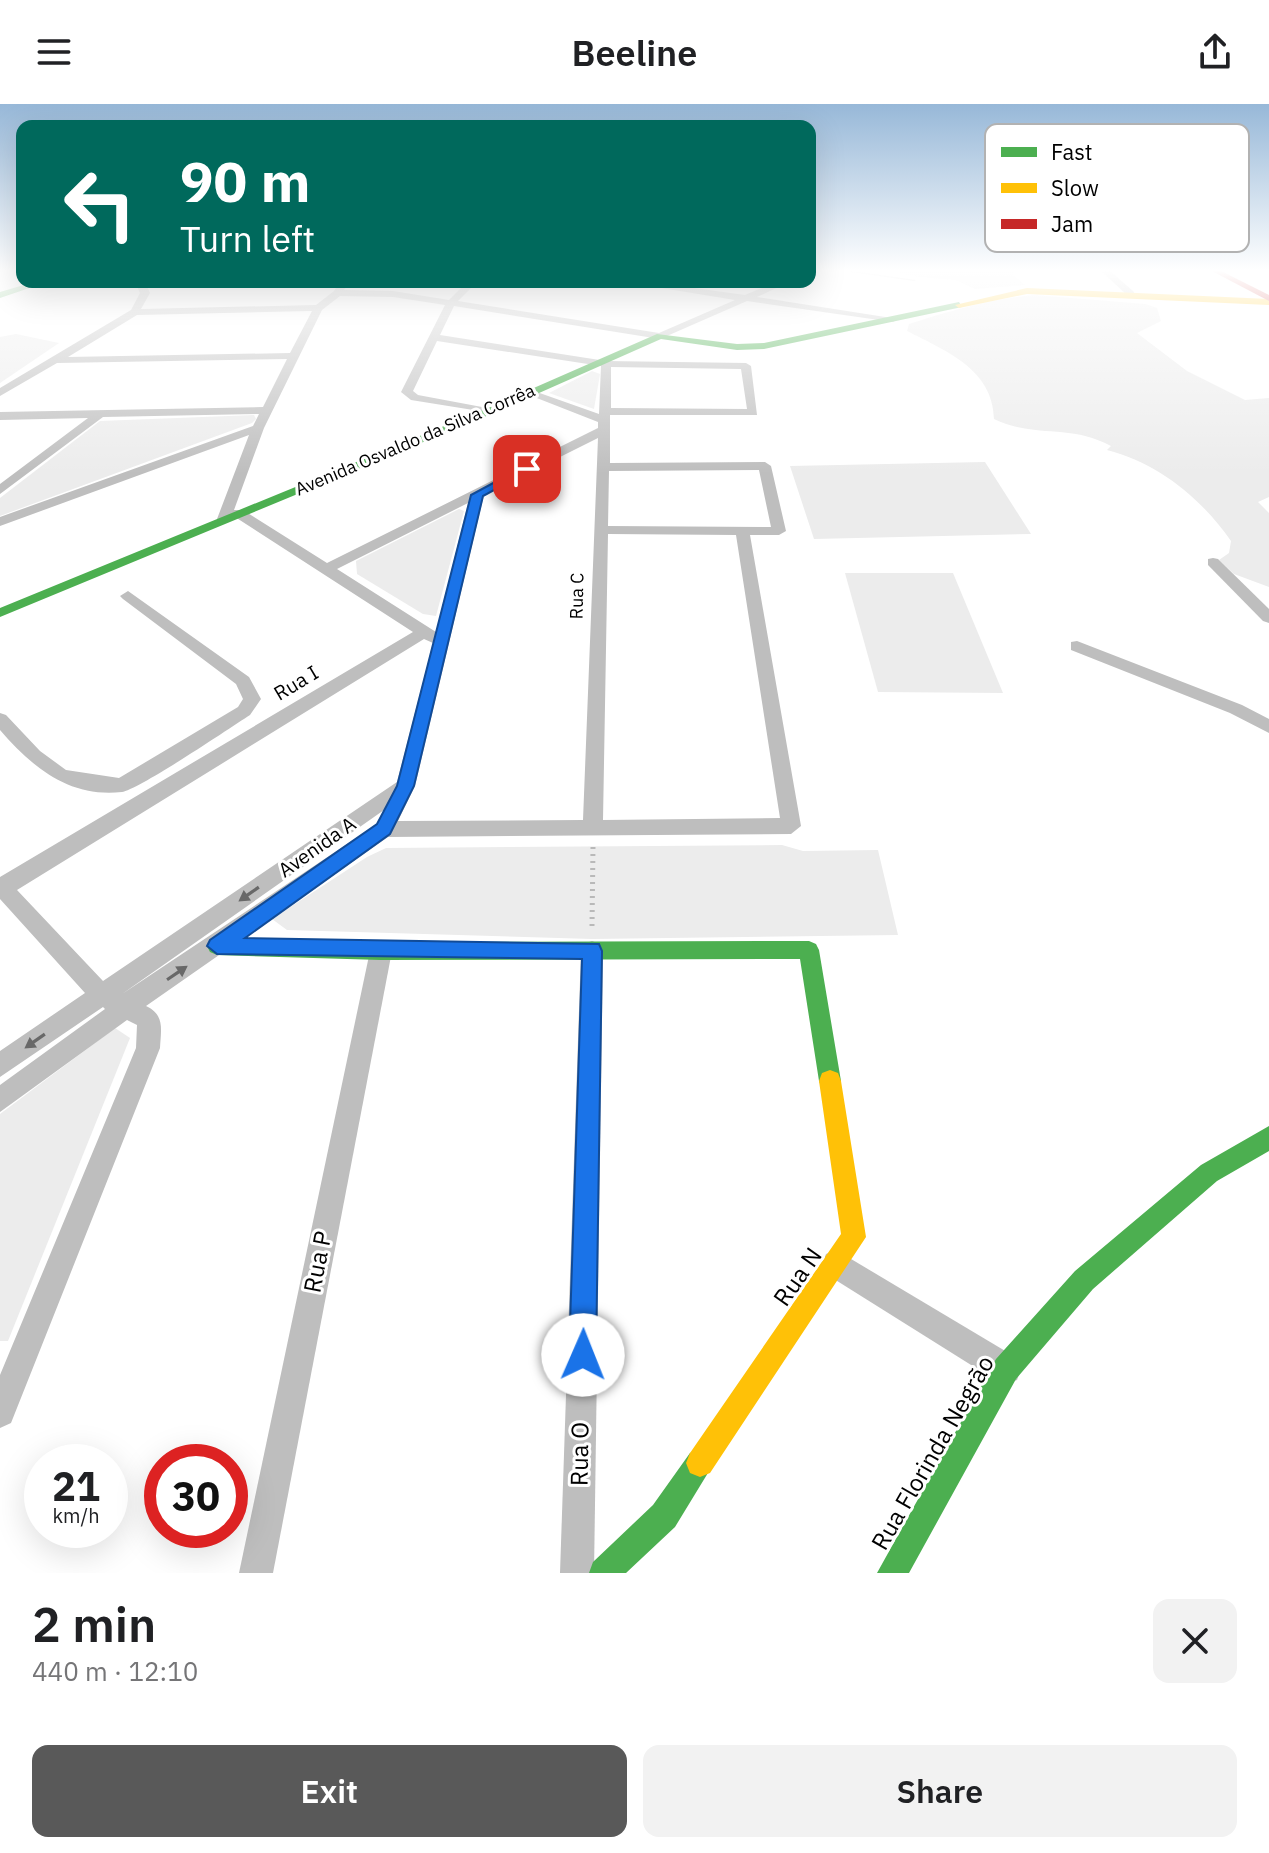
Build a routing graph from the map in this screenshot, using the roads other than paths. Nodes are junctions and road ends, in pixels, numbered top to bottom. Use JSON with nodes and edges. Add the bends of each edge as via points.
{"nodes":[{"id":1,"x":432,"y":337,"type":"edge"},
{"id":2,"x":94,"y":338,"type":"edge"},
{"id":3,"x":304,"y":338,"type":"edge"},
{"id":4,"x":436,"y":338,"type":"edge"},
{"id":5,"x":657,"y":338,"type":"edge"},
{"id":6,"x":671,"y":338,"type":"edge"},
{"id":7,"x":804,"y":338,"type":"edge"},
{"id":8,"x":295,"y":356,"type":"junction"},
{"id":9,"x":58,"y":360,"type":"junction"},
{"id":10,"x":604,"y":363,"type":"junction"},
{"id":11,"x":0,"y":393,"type":"edge"},
{"id":12,"x":530,"y":393,"type":"junction"},
{"id":13,"x":268,"y":410,"type":"junction"},
{"id":14,"x":492,"y":410,"type":"junction"},
{"id":15,"x":100,"y":414,"type":"junction"},
{"id":16,"x":0,"y":416,"type":"edge"},
{"id":17,"x":603,"y":421,"type":"junction"},
{"id":18,"x":258,"y":428,"type":"junction"},
{"id":19,"x":601,"y":467,"type":"junction"},
{"id":20,"x":0,"y":490,"type":"edge"},
{"id":21,"x":477,"y":495,"type":"junction"},
{"id":22,"x":231,"y":516,"type":"junction"},
{"id":23,"x":0,"y":522,"type":"edge"},
{"id":24,"x":599,"y":530,"type":"junction"},
{"id":25,"x":742,"y":531,"type":"junction"},
{"id":26,"x":1213,"y":562,"type":"dead end"},
{"id":27,"x":326,"y":569,"type":"junction"},
{"id":28,"x":128,"y":596,"type":"dead end"},
{"id":29,"x":0,"y":613,"type":"edge"},
{"id":30,"x":1269,"y":618,"type":"edge"},
{"id":31,"x":425,"y":631,"type":"junction"},
{"id":32,"x":443,"y":644,"type":"junction"},
{"id":33,"x":1077,"y":646,"type":"dead end"},
{"id":34,"x":0,"y":719,"type":"edge"},
{"id":35,"x":1269,"y":727,"type":"edge"},
{"id":36,"x":406,"y":786,"type":"junction"},
{"id":37,"x":593,"y":828,"type":"junction"},
{"id":38,"x":384,"y":829,"type":"junction"},
{"id":39,"x":1,"y":887,"type":"edge"},
{"id":40,"x":217,"y":946,"type":"junction"},
{"id":41,"x":381,"y":951,"type":"junction"},
{"id":42,"x":592,"y":951,"type":"junction"},
{"id":43,"x":101,"y":995,"type":"junction"},
{"id":44,"x":126,"y":1007,"type":"junction"},
{"id":45,"x":0,"y":1065,"type":"edge"},
{"id":46,"x":0,"y":1100,"type":"edge"},
{"id":47,"x":1269,"y":1138,"type":"edge"},
{"id":48,"x":836,"y":1264,"type":"junction"},
{"id":49,"x":1006,"y":1369,"type":"junction"},
{"id":50,"x":0,"y":1412,"type":"edge"},
{"id":51,"x":256,"y":1573,"type":"edge"},
{"id":52,"x":577,"y":1573,"type":"edge"},
{"id":53,"x":604,"y":1573,"type":"edge"},
{"id":54,"x":892,"y":1573,"type":"edge"}],
"edges":[{"from":1,"to":14,"type":"street","via":[[407,392],[415,398]]},
{"from":2,"to":9,"type":"street"},
{"from":3,"to":8,"type":"street"},
{"from":4,"to":10,"type":"street"},
{"from":5,"to":10,"type":"street","name":"Avenida Osvaldo da Silva Corrêa"},
{"from":6,"to":7,"type":"street","via":[[737,347]]},
{"from":8,"to":9,"type":"street"},
{"from":8,"to":13,"type":"street"},
{"from":9,"to":11,"type":"street"},
{"from":10,"to":12,"type":"street","name":"Avenida Osvaldo da Silva Corrêa"},
{"from":10,"to":17,"type":"street","name":"Rua C"},
{"from":10,"to":17,"type":"street","via":[[746,366],[753,413]]},
{"from":12,"to":14,"type":"street","name":"Avenida Osvaldo da Silva Corrêa"},
{"from":12,"to":17,"type":"street"},
{"from":13,"to":15,"type":"street"},
{"from":13,"to":18,"type":"street"},
{"from":14,"to":22,"type":"street","name":"Avenida Osvaldo da Silva Corrêa"},
{"from":15,"to":16,"type":"street"},
{"from":15,"to":20,"type":"street"},
{"from":17,"to":19,"type":"street","name":"Rua C"},
{"from":17,"to":21,"type":"street"},
{"from":18,"to":22,"type":"street"},
{"from":18,"to":23,"type":"street"},
{"from":19,"to":24,"type":"street","name":"Rua C"},
{"from":19,"to":25,"type":"street","via":[[765,466],[779,531]]},
{"from":21,"to":27,"type":"street"},
{"from":21,"to":32,"type":"street"},
{"from":22,"to":27,"type":"street"},
{"from":22,"to":29,"type":"street","name":"Avenida Osvaldo da Silva Corrêa"},
{"from":24,"to":25,"type":"street"},
{"from":24,"to":37,"type":"street","name":"Rua C"},
{"from":25,"to":37,"type":"street","via":[[791,826]]},
{"from":26,"to":30,"type":"street"},
{"from":27,"to":31,"type":"street"},
{"from":28,"to":34,"type":"street","via":[[243,681],[252,699],[244,711],[122,785],[60,775],[33,756]]},
{"from":31,"to":32,"type":"street"},
{"from":31,"to":39,"type":"street","name":"Rua I"},
{"from":32,"to":36,"type":"street"},
{"from":33,"to":35,"type":"street"},
{"from":36,"to":38,"type":"street","name":"Avenida A"},
{"from":36,"to":43,"type":"street","name":"Avenida A","one_way":true},
{"from":37,"to":38,"type":"street"},
{"from":38,"to":40,"type":"street","name":"Avenida A"},
{"from":39,"to":43,"type":"street"},
{"from":40,"to":41,"type":"street"},
{"from":44,"to":40,"type":"street","name":"Avenida A","one_way":true},
{"from":41,"to":42,"type":"street"},
{"from":41,"to":51,"type":"street","name":"Rua P"},
{"from":42,"to":48,"type":"street","name":"Rua N","via":[[809,950],[854,1237]]},
{"from":42,"to":52,"type":"street","name":"Rua O"},
{"from":43,"to":44,"type":"street"},
{"from":43,"to":45,"type":"street","name":"Avenida A","one_way":true},
{"from":44,"to":46,"type":"street","name":"Avenida A"},
{"from":44,"to":50,"type":"street","via":[[149,1019],[148,1048]]},
{"from":47,"to":49,"type":"street","name":"Rua Florinda Negrão","via":[[1209,1173],[1084,1280]]},
{"from":48,"to":49,"type":"street"},
{"from":48,"to":53,"type":"street","name":"Rua N","via":[[664,1516]]},
{"from":49,"to":54,"type":"street","name":"Rua Florinda Negrão"}]}
